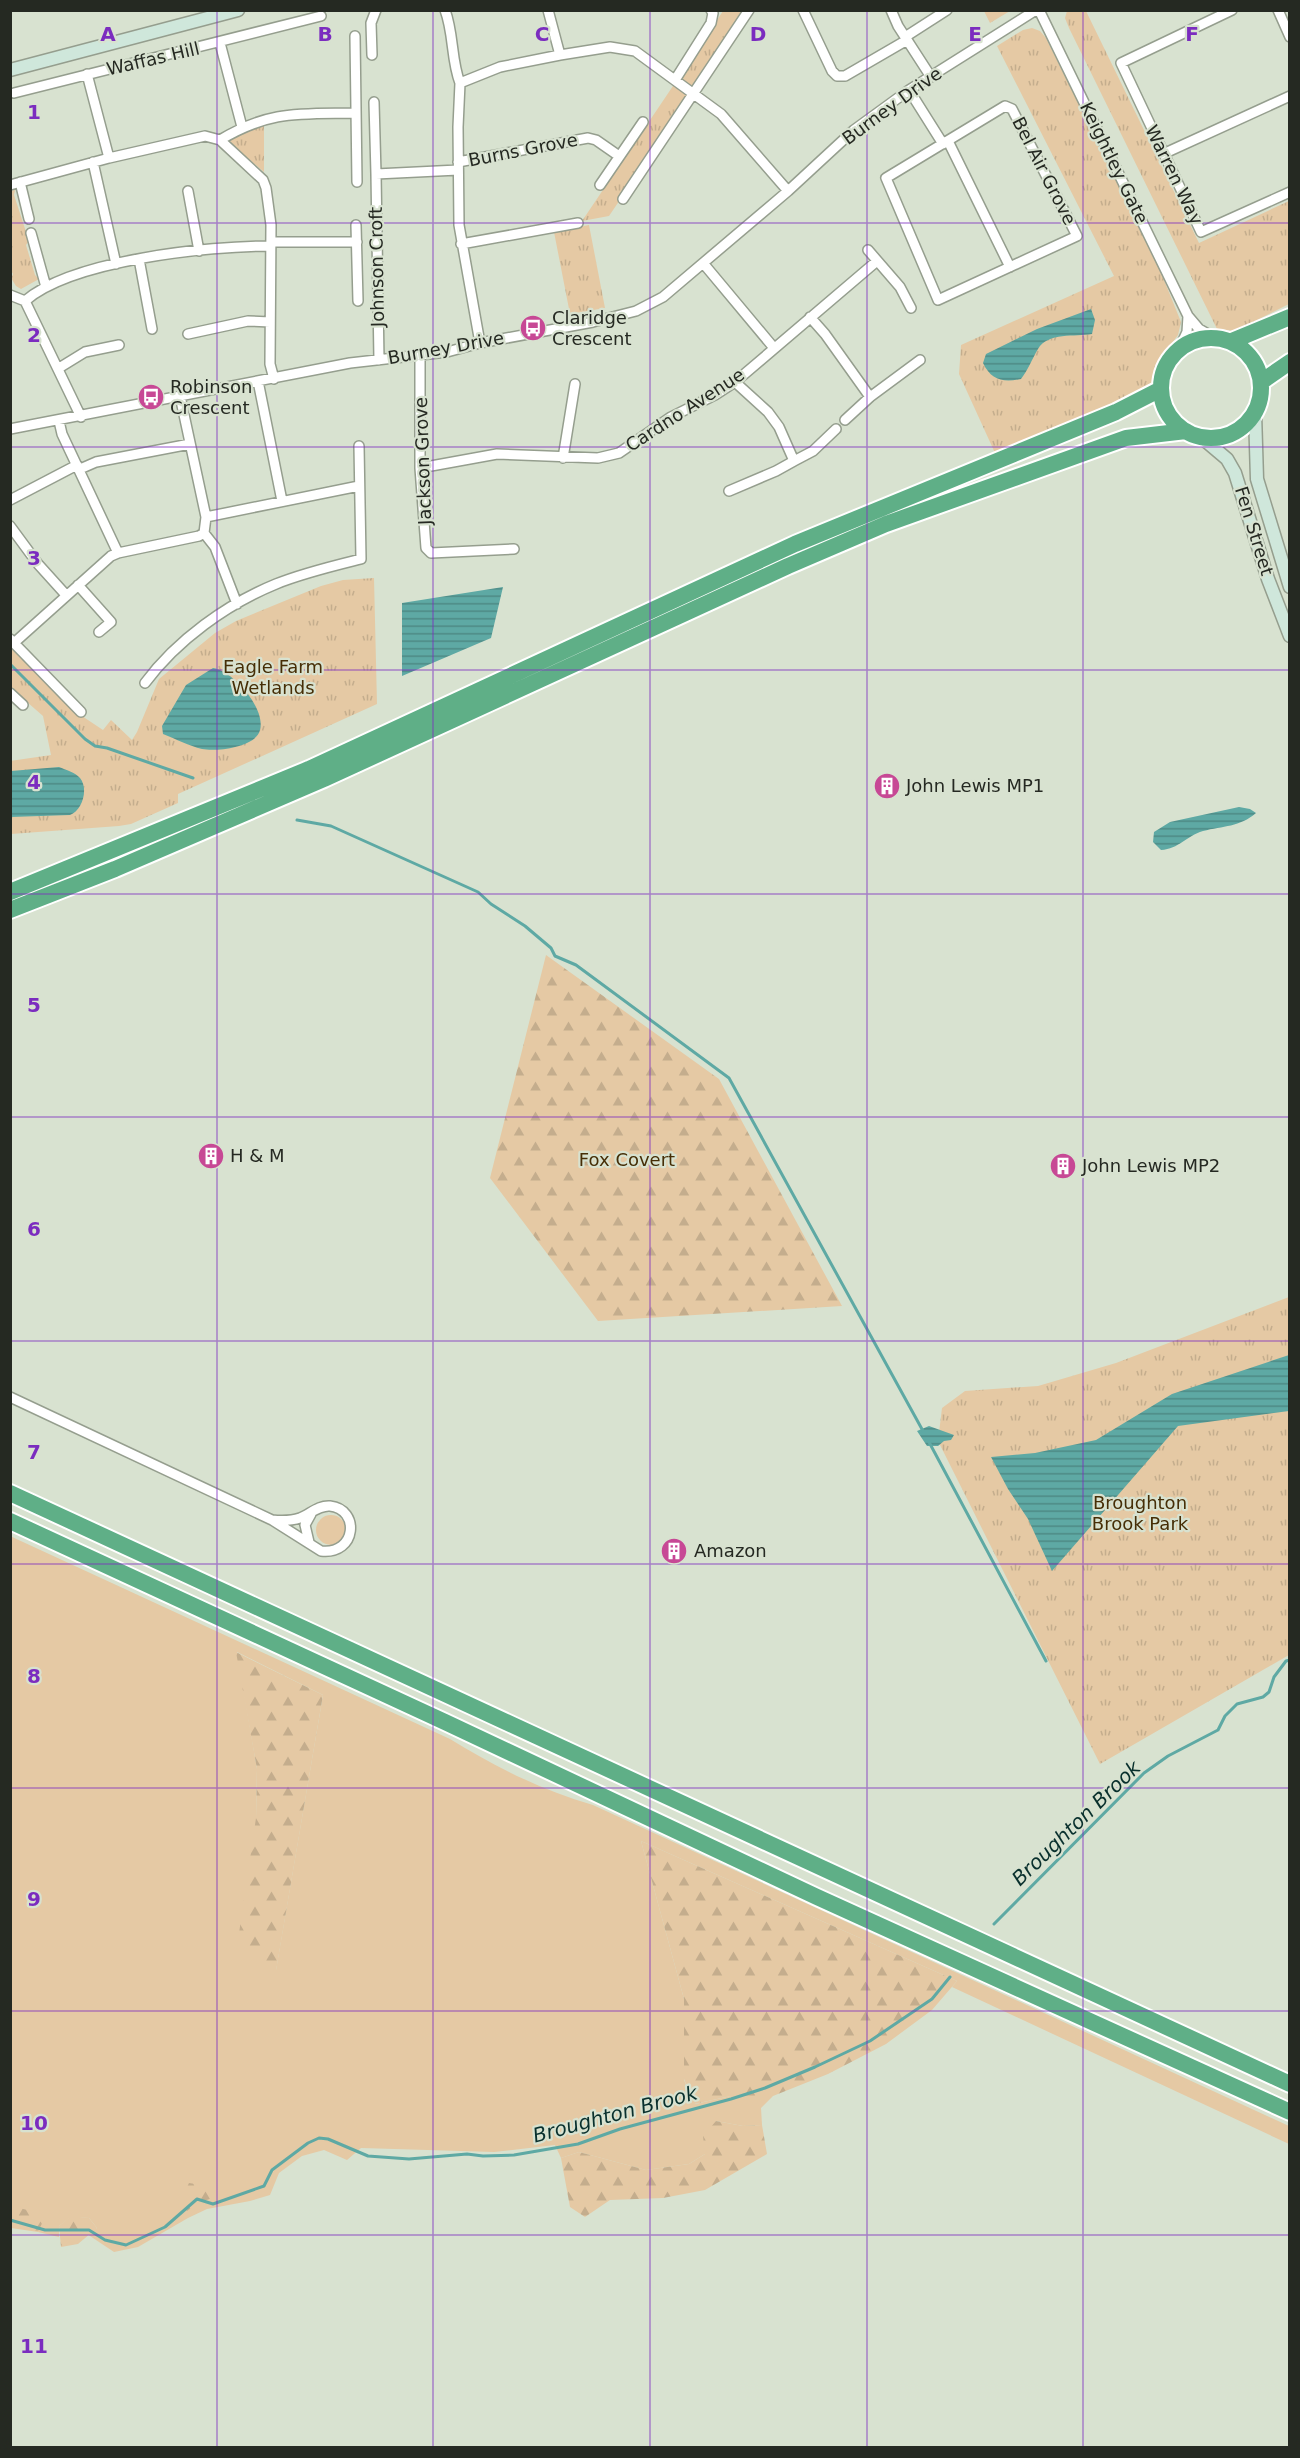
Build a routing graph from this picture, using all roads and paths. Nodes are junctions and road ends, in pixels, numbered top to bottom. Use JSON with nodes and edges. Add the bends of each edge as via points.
{"nodes":[{"id":1,"x":238,"y":10,"type":"edge"},
{"id":2,"x":376,"y":10,"type":"edge"},
{"id":3,"x":445,"y":10,"type":"edge"},
{"id":4,"x":548,"y":10,"type":"edge"},
{"id":5,"x":711,"y":10,"type":"edge"},
{"id":6,"x":749,"y":10,"type":"edge"},
{"id":7,"x":803,"y":10,"type":"edge"},
{"id":8,"x":891,"y":10,"type":"edge"},
{"id":9,"x":947,"y":10,"type":"edge"},
{"id":10,"x":1037,"y":10,"type":"edge"},
{"id":11,"x":1232,"y":10,"type":"edge"},
{"id":12,"x":1278,"y":10,"type":"edge"},
{"id":13,"x":321,"y":16,"type":"dead end"},
{"id":14,"x":355,"y":36,"type":"dead end"},
{"id":15,"x":1290,"y":37,"type":"edge"},
{"id":16,"x":906,"y":38,"type":"junction"},
{"id":17,"x":219,"y":43,"type":"junction"},
{"id":18,"x":372,"y":55,"type":"dead end"},
{"id":19,"x":560,"y":55,"type":"junction"},
{"id":20,"x":10,"y":70,"type":"edge"},
{"id":21,"x":87,"y":74,"type":"junction"},
{"id":22,"x":931,"y":77,"type":"junction"},
{"id":23,"x":675,"y":80,"type":"junction"},
{"id":24,"x":460,"y":83,"type":"junction"},
{"id":25,"x":909,"y":90,"type":"junction"},
{"id":26,"x":14,"y":93,"type":"dead end"},
{"id":27,"x":694,"y":93,"type":"junction"},
{"id":28,"x":1290,"y":96,"type":"edge"},
{"id":29,"x":374,"y":102,"type":"dead end"},
{"id":30,"x":355,"y":113,"type":"junction"},
{"id":31,"x":643,"y":122,"type":"dead end"},
{"id":32,"x":242,"y":127,"type":"junction"},
{"id":33,"x":220,"y":140,"type":"junction"},
{"id":34,"x":946,"y":142,"type":"junction"},
{"id":35,"x":1163,"y":154,"type":"junction"},
{"id":36,"x":620,"y":156,"type":"junction"},
{"id":37,"x":109,"y":158,"type":"junction"},
{"id":38,"x":93,"y":162,"type":"junction"},
{"id":39,"x":458,"y":166,"type":"junction"},
{"id":40,"x":376,"y":174,"type":"junction"},
{"id":41,"x":357,"y":182,"type":"dead end"},
{"id":42,"x":15,"y":184,"type":"edge"},
{"id":43,"x":600,"y":185,"type":"dead end"},
{"id":44,"x":188,"y":191,"type":"dead end"},
{"id":45,"x":788,"y":191,"type":"junction"},
{"id":46,"x":1290,"y":192,"type":"edge"},
{"id":47,"x":623,"y":199,"type":"dead end"},
{"id":48,"x":29,"y":219,"type":"dead end"},
{"id":49,"x":578,"y":223,"type":"dead end"},
{"id":50,"x":356,"y":225,"type":"dead end"},
{"id":51,"x":31,"y":233,"type":"dead end"},
{"id":52,"x":357,"y":242,"type":"junction"},
{"id":53,"x":271,"y":244,"type":"junction"},
{"id":54,"x":461,"y":244,"type":"junction"},
{"id":55,"x":868,"y":250,"type":"dead end"},
{"id":56,"x":199,"y":251,"type":"junction"},
{"id":57,"x":139,"y":260,"type":"junction"},
{"id":58,"x":877,"y":261,"type":"junction"},
{"id":59,"x":703,"y":263,"type":"junction"},
{"id":60,"x":116,"y":264,"type":"junction"},
{"id":61,"x":1010,"y":267,"type":"junction"},
{"id":62,"x":46,"y":287,"type":"junction"},
{"id":63,"x":10,"y":296,"type":"edge"},
{"id":64,"x":25,"y":301,"type":"junction"},
{"id":65,"x":358,"y":301,"type":"dead end"},
{"id":66,"x":911,"y":308,"type":"dead end"},
{"id":67,"x":1188,"y":316,"type":"junction"},
{"id":68,"x":810,"y":317,"type":"junction"},
{"id":69,"x":1289,"y":318,"type":"edge"},
{"id":70,"x":270,"y":322,"type":"junction"},
{"id":71,"x":152,"y":329,"type":"dead end"},
{"id":72,"x":188,"y":334,"type":"dead end"},
{"id":73,"x":1213,"y":337,"type":"junction"},
{"id":74,"x":1239,"y":339,"type":"junction"},
{"id":75,"x":480,"y":343,"type":"junction"},
{"id":76,"x":119,"y":345,"type":"dead end"},
{"id":77,"x":774,"y":348,"type":"junction"},
{"id":78,"x":1179,"y":349,"type":"junction"},
{"id":79,"x":420,"y":356,"type":"junction"},
{"id":80,"x":379,"y":360,"type":"junction"},
{"id":81,"x":920,"y":360,"type":"dead end"},
{"id":82,"x":1290,"y":362,"type":"edge"},
{"id":83,"x":59,"y":368,"type":"junction"},
{"id":84,"x":1266,"y":378,"type":"junction"},
{"id":85,"x":274,"y":379,"type":"junction"},
{"id":86,"x":258,"y":381,"type":"junction"},
{"id":87,"x":735,"y":382,"type":"junction"},
{"id":88,"x":574,"y":384,"type":"dead end"},
{"id":89,"x":1156,"y":392,"type":"junction"},
{"id":90,"x":180,"y":396,"type":"junction"},
{"id":91,"x":870,"y":397,"type":"junction"},
{"id":92,"x":1255,"y":413,"type":"junction"},
{"id":93,"x":81,"y":417,"type":"junction"},
{"id":94,"x":845,"y":420,"type":"dead end"},
{"id":95,"x":59,"y":421,"type":"junction"},
{"id":96,"x":10,"y":429,"type":"edge"},
{"id":97,"x":836,"y":429,"type":"dead end"},
{"id":98,"x":1194,"y":434,"type":"junction"},
{"id":99,"x":190,"y":444,"type":"junction"},
{"id":100,"x":359,"y":446,"type":"dead end"},
{"id":101,"x":562,"y":458,"type":"junction"},
{"id":102,"x":794,"y":461,"type":"junction"},
{"id":103,"x":78,"y":467,"type":"junction"},
{"id":104,"x":420,"y":468,"type":"junction"},
{"id":105,"x":359,"y":486,"type":"junction"},
{"id":106,"x":729,"y":491,"type":"dead end"},
{"id":107,"x":10,"y":500,"type":"edge"},
{"id":108,"x":282,"y":501,"type":"junction"},
{"id":109,"x":206,"y":517,"type":"junction"},
{"id":110,"x":12,"y":532,"type":"edge"},
{"id":111,"x":204,"y":533,"type":"junction"},
{"id":112,"x":514,"y":549,"type":"dead end"},
{"id":113,"x":118,"y":553,"type":"junction"},
{"id":114,"x":78,"y":585,"type":"junction"},
{"id":115,"x":1290,"y":587,"type":"edge"},
{"id":116,"x":66,"y":595,"type":"junction"},
{"id":117,"x":237,"y":604,"type":"junction"},
{"id":118,"x":99,"y":632,"type":"dead end"},
{"id":119,"x":1290,"y":636,"type":"edge"},
{"id":120,"x":13,"y":640,"type":"edge"},
{"id":121,"x":145,"y":683,"type":"dead end"},
{"id":122,"x":10,"y":693,"type":"edge"},
{"id":123,"x":24,"y":705,"type":"dead end"},
{"id":124,"x":81,"y":712,"type":"dead end"},
{"id":125,"x":10,"y":892,"type":"edge"},
{"id":126,"x":10,"y":910,"type":"edge"},
{"id":127,"x":10,"y":1398,"type":"edge"},
{"id":128,"x":10,"y":1493,"type":"edge"},
{"id":129,"x":312,"y":1513,"type":"junction"},
{"id":130,"x":10,"y":1521,"type":"edge"},
{"id":131,"x":272,"y":1521,"type":"junction"},
{"id":132,"x":309,"y":1542,"type":"junction"},
{"id":133,"x":1290,"y":2084,"type":"edge"},
{"id":134,"x":1290,"y":2112,"type":"edge"}],
"edges":[{"from":1,"to":20,"type":"street"},
{"from":2,"to":18,"type":"street","via":[[371,23]]},
{"from":3,"to":24,"type":"street"},
{"from":4,"to":19,"type":"street"},
{"from":5,"to":23,"type":"street","via":[[711,23]]},
{"from":6,"to":27,"type":"street"},
{"from":7,"to":16,"type":"street","via":[[837,76],[845,76]]},
{"from":8,"to":16,"type":"street"},
{"from":9,"to":16,"type":"street"},
{"from":10,"to":22,"type":"street","name":"Burney Drive"},
{"from":10,"to":67,"type":"street","name":"Keightley Gate"},
{"from":11,"to":35,"type":"street","name":"Warren Way","via":[[1121,63]]},
{"from":12,"to":15,"type":"street"},
{"from":13,"to":17,"type":"street","name":"Waffas Hill"},
{"from":14,"to":30,"type":"street"},
{"from":16,"to":22,"type":"street"},
{"from":17,"to":21,"type":"street","name":"Waffas Hill"},
{"from":17,"to":32,"type":"street","name":"Waffas Hill"},
{"from":19,"to":23,"type":"street","via":[[610,47],[635,51]]},
{"from":19,"to":24,"type":"street","via":[[500,67]]},
{"from":21,"to":26,"type":"street","name":"Waffas Hill"},
{"from":21,"to":37,"type":"street","name":"Waffas Hill"},
{"from":22,"to":25,"type":"street","name":"Burney Drive"},
{"from":23,"to":27,"type":"street"},
{"from":24,"to":39,"type":"street"},
{"from":25,"to":34,"type":"street"},
{"from":25,"to":45,"type":"street","name":"Burney Drive","via":[[854,130]]},
{"from":27,"to":45,"type":"street","via":[[721,114]]},
{"from":27,"to":47,"type":"street"},
{"from":28,"to":35,"type":"street"},
{"from":29,"to":40,"type":"street","name":"Johnson Croft"},
{"from":30,"to":32,"type":"street","via":[[284,115]]},
{"from":30,"to":41,"type":"street"},
{"from":31,"to":36,"type":"street"},
{"from":32,"to":33,"type":"street"},
{"from":33,"to":37,"type":"street","via":[[205,136]]},
{"from":33,"to":53,"type":"street","via":[[262,180],[268,200]]},
{"from":34,"to":61,"type":"street"},
{"from":34,"to":61,"type":"street","via":[[886,178],[938,300]]},
{"from":34,"to":61,"type":"street","name":"Bel Air Grove","via":[[1005,106],[1012,109],[1077,236]]},
{"from":35,"to":46,"type":"street","name":"Warren Way","via":[[1201,232]]},
{"from":36,"to":39,"type":"street","name":"Burns Grove","via":[[588,138]]},
{"from":36,"to":43,"type":"street"},
{"from":37,"to":38,"type":"street"},
{"from":38,"to":42,"type":"street"},
{"from":38,"to":60,"type":"street"},
{"from":39,"to":40,"type":"street"},
{"from":39,"to":54,"type":"street"},
{"from":40,"to":80,"type":"street","name":"Johnson Croft"},
{"from":42,"to":48,"type":"street"},
{"from":44,"to":56,"type":"street"},
{"from":45,"to":59,"type":"street","name":"Burney Drive"},
{"from":49,"to":54,"type":"street"},
{"from":50,"to":52,"type":"street"},
{"from":51,"to":62,"type":"street"},
{"from":52,"to":53,"type":"street"},
{"from":52,"to":65,"type":"street"},
{"from":53,"to":56,"type":"street"},
{"from":53,"to":70,"type":"street"},
{"from":54,"to":75,"type":"street"},
{"from":55,"to":58,"type":"street"},
{"from":56,"to":57,"type":"street"},
{"from":57,"to":60,"type":"street"},
{"from":57,"to":71,"type":"street"},
{"from":58,"to":66,"type":"street","via":[[900,287]]},
{"from":58,"to":68,"type":"street","name":"Cardno Avenue"},
{"from":59,"to":75,"type":"street","name":"Burney Drive","via":[[663,297],[636,311]]},
{"from":59,"to":77,"type":"street"},
{"from":60,"to":62,"type":"street"},
{"from":62,"to":64,"type":"street"},
{"from":63,"to":64,"type":"street"},
{"from":64,"to":83,"type":"street"},
{"from":67,"to":73,"type":"street","name":"Keightley Gate"},
{"from":67,"to":78,"type":"street","via":[[1187,332]]},
{"from":68,"to":77,"type":"street","name":"Cardno Avenue"},
{"from":68,"to":91,"type":"street"},
{"from":69,"to":74,"type":"highway"},
{"from":70,"to":72,"type":"street","via":[[248,321]]},
{"from":70,"to":85,"type":"street"},
{"from":73,"to":74,"type":"highway"},
{"from":73,"to":78,"type":"highway","via":[[1195,340]]},
{"from":74,"to":84,"type":"highway"},
{"from":75,"to":79,"type":"street","name":"Burney Drive"},
{"from":76,"to":83,"type":"street","via":[[85,352]]},
{"from":77,"to":87,"type":"street","name":"Cardno Avenue"},
{"from":78,"to":89,"type":"highway","via":[[1169,360]]},
{"from":79,"to":80,"type":"street","name":"Burney Drive"},
{"from":79,"to":104,"type":"street","name":"Jackson Grove"},
{"from":80,"to":85,"type":"street","name":"Burney Drive"},
{"from":81,"to":91,"type":"street"},
{"from":82,"to":84,"type":"highway"},
{"from":83,"to":93,"type":"street"},
{"from":84,"to":92,"type":"highway"},
{"from":85,"to":86,"type":"street","name":"Burney Drive"},
{"from":86,"to":90,"type":"street","name":"Burney Drive"},
{"from":86,"to":108,"type":"street"},
{"from":87,"to":101,"type":"street","name":"Cardno Avenue","via":[[671,417],[619,453],[598,458]]},
{"from":87,"to":102,"type":"street","via":[[768,412]]},
{"from":88,"to":101,"type":"street"},
{"from":89,"to":98,"type":"highway","via":[[1173,420]]},
{"from":89,"to":125,"type":"highway","via":[[795,544],[309,769]]},
{"from":90,"to":93,"type":"street","name":"Burney Drive"},
{"from":90,"to":99,"type":"street"},
{"from":91,"to":94,"type":"street"},
{"from":92,"to":98,"type":"highway","via":[[1232,434],[1217,438]]},
{"from":92,"to":115,"type":"street","name":"Fen Street","via":[[1257,479]]},
{"from":93,"to":95,"type":"street","name":"Burney Drive"},
{"from":95,"to":96,"type":"street","name":"Burney Drive"},
{"from":95,"to":103,"type":"street"},
{"from":97,"to":102,"type":"street","via":[[813,451]]},
{"from":98,"to":119,"type":"street","name":"Fen Street","via":[[1227,459],[1235,473]]},
{"from":98,"to":126,"type":"highway","via":[[1126,438],[886,524],[324,779]]},
{"from":99,"to":103,"type":"street"},
{"from":99,"to":109,"type":"street"},
{"from":100,"to":105,"type":"street"},
{"from":101,"to":104,"type":"street","name":"Cardno Avenue","via":[[497,454]]},
{"from":102,"to":106,"type":"street"},
{"from":103,"to":107,"type":"street"},
{"from":103,"to":113,"type":"street"},
{"from":104,"to":112,"type":"street","name":"Jackson Grove","via":[[426,549],[431,554]]},
{"from":105,"to":108,"type":"street"},
{"from":105,"to":117,"type":"street","via":[[361,559],[276,584]]},
{"from":108,"to":109,"type":"street"},
{"from":109,"to":111,"type":"street"},
{"from":110,"to":116,"type":"street"},
{"from":111,"to":113,"type":"street"},
{"from":111,"to":117,"type":"street","via":[[215,547]]},
{"from":113,"to":114,"type":"street"},
{"from":114,"to":116,"type":"street"},
{"from":114,"to":118,"type":"street","via":[[111,622]]},
{"from":116,"to":120,"type":"street"},
{"from":117,"to":121,"type":"street","via":[[184,640]]},
{"from":120,"to":124,"type":"street"},
{"from":122,"to":123,"type":"street"},
{"from":127,"to":131,"type":"street"},
{"from":128,"to":133,"type":"highway"},
{"from":129,"to":131,"type":"street","via":[[290,1521]]},
{"from":129,"to":132,"type":"street","via":[[305,1525]]},
{"from":129,"to":132,"type":"street","via":[[322,1507],[337,1508],[347,1516],[351,1530],[347,1542],[334,1551],[321,1551]]},
{"from":130,"to":134,"type":"highway","via":[[817,1898]]},
{"from":131,"to":132,"type":"street"}]}
